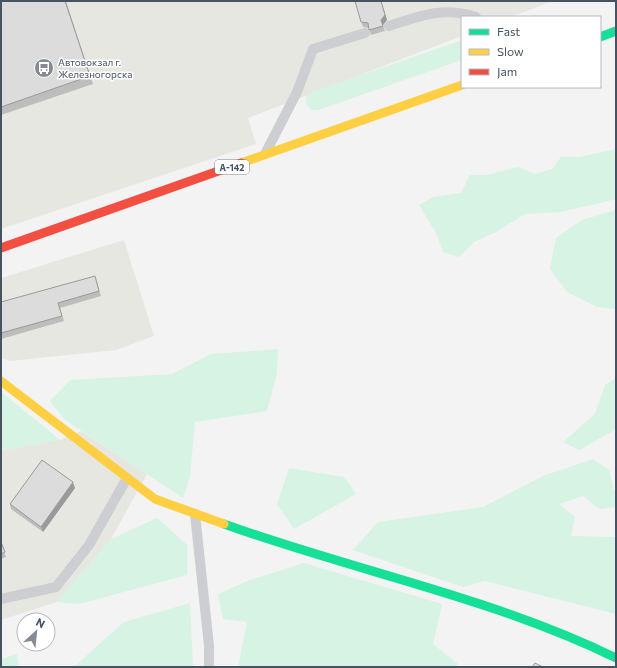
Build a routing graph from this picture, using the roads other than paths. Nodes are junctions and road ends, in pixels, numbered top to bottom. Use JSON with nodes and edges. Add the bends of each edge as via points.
{"nodes":[{"id":1,"x":473,"y":16,"type":"edge"},
{"id":2,"x":389,"y":26,"type":"dead end"},
{"id":3,"x":616,"y":31,"type":"edge"},
{"id":4,"x":365,"y":33,"type":"dead end"},
{"id":5,"x":601,"y":37,"type":"edge"},
{"id":6,"x":461,"y":85,"type":"edge"},
{"id":7,"x":264,"y":156,"type":"junction"},
{"id":8,"x":1,"y":248,"type":"edge"},
{"id":9,"x":1,"y":381,"type":"edge"},
{"id":10,"x":127,"y":478,"type":"junction"},
{"id":11,"x":195,"y":513,"type":"junction"},
{"id":12,"x":1,"y":599,"type":"edge"},
{"id":13,"x":616,"y":658,"type":"edge"},
{"id":14,"x":209,"y":667,"type":"edge"}],
"edges":[{"from":1,"to":2,"type":"lane","via":[[464,13],[434,12]]},
{"from":3,"to":5,"type":"main road"},
{"from":4,"to":7,"type":"lane","via":[[313,49],[297,92]]},
{"from":6,"to":7,"type":"main road","number":"А-142"},
{"from":7,"to":8,"type":"main road","number":"А-142"},
{"from":9,"to":10,"type":"main road"},
{"from":10,"to":11,"type":"main road","via":[[155,498]]},
{"from":10,"to":12,"type":"lane","via":[[89,545],[56,587]]},
{"from":11,"to":13,"type":"main road","via":[[240,530],[514,615],[573,637]]},
{"from":11,"to":14,"type":"lane"}]}
